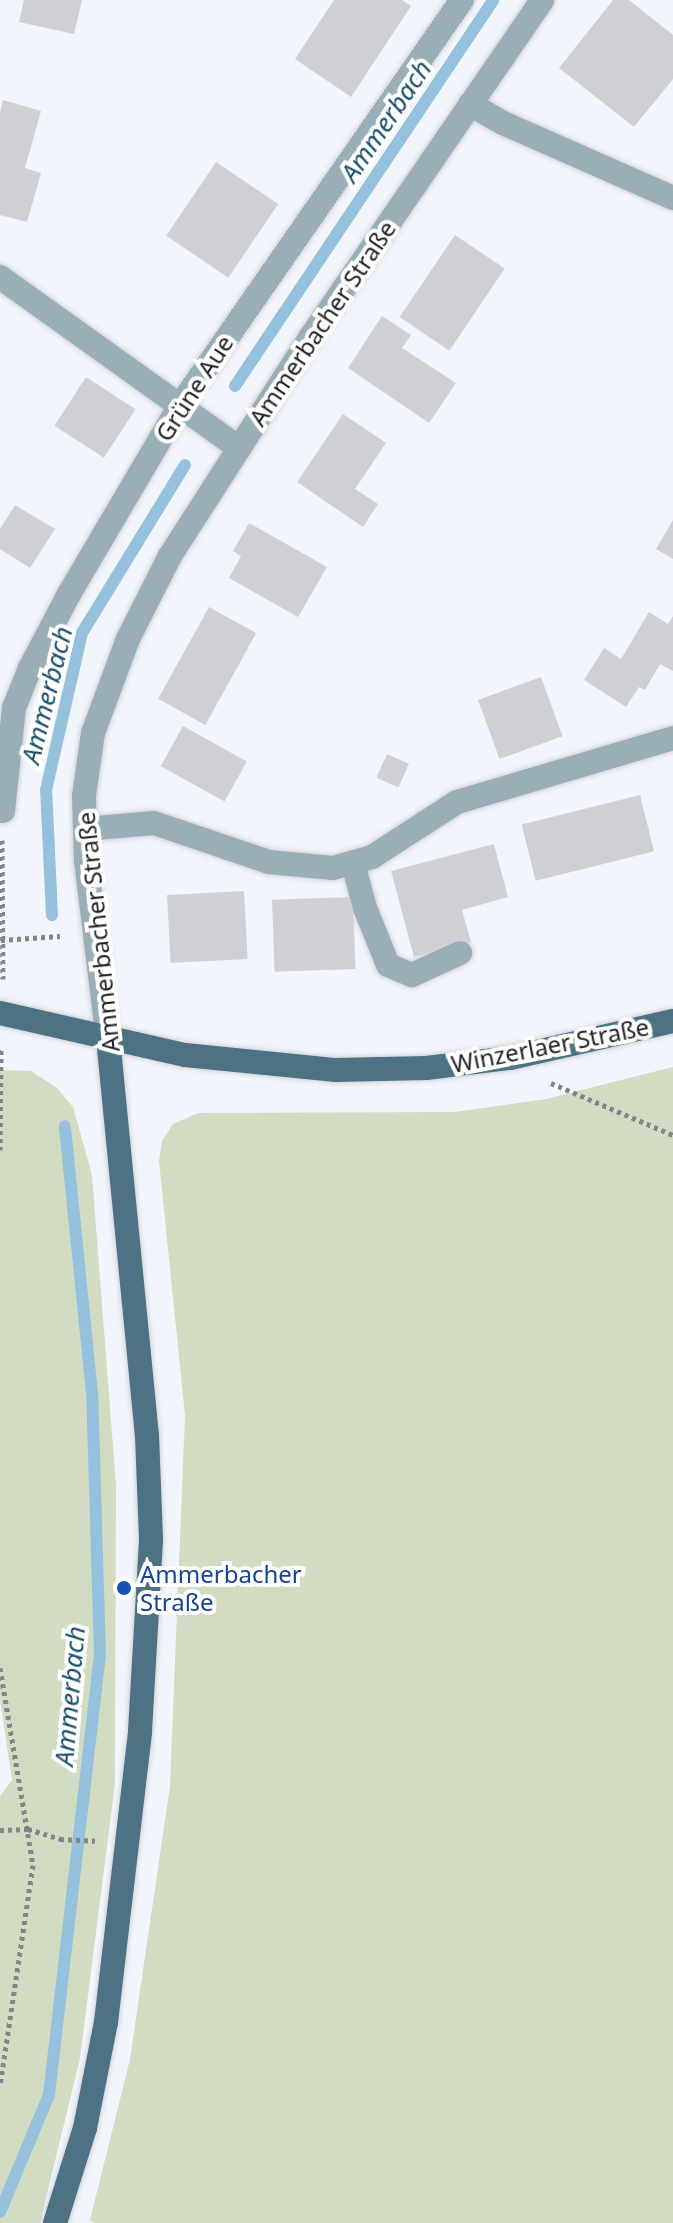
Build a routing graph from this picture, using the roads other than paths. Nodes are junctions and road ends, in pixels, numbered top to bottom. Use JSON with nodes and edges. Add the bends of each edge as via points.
{"nodes":[{"id":1,"x":462,"y":0,"type":"edge"},
{"id":2,"x":542,"y":0,"type":"edge"},
{"id":3,"x":470,"y":104,"type":"junction"},
{"id":4,"x":673,"y":198,"type":"edge"},
{"id":5,"x":0,"y":277,"type":"edge"},
{"id":6,"x":179,"y":407,"type":"junction"},
{"id":7,"x":239,"y":448,"type":"junction"},
{"id":8,"x":673,"y":738,"type":"edge"},
{"id":9,"x":3,"y":811,"type":"road end"},
{"id":10,"x":85,"y":829,"type":"junction"},
{"id":11,"x":353,"y":863,"type":"junction"},
{"id":12,"x":460,"y":953,"type":"dead end"},
{"id":13,"x":0,"y":1013,"type":"edge"},
{"id":14,"x":673,"y":1021,"type":"edge"},
{"id":15,"x":108,"y":1040,"type":"junction"},
{"id":16,"x":56,"y":2223,"type":"edge"}],
"edges":[{"from":1,"to":6,"type":"street","name":"Grüne Aue"},
{"from":2,"to":3,"type":"street","name":"Ammerbacher Straße"},
{"from":3,"to":4,"type":"street"},
{"from":3,"to":7,"type":"street","name":"Ammerbacher Straße"},
{"from":5,"to":6,"type":"street"},
{"from":6,"to":7,"type":"street"},
{"from":6,"to":9,"type":"street","name":"Grüne Aue","via":[[69,594],[20,690],[8,738]]},
{"from":7,"to":10,"type":"street","name":"Ammerbacher Straße","via":[[146,599],[113,675],[93,733]]},
{"from":8,"to":11,"type":"street","via":[[457,802],[372,857]]},
{"from":10,"to":11,"type":"street","via":[[154,823],[269,862],[333,868]]},
{"from":10,"to":15,"type":"street","name":"Ammerbacher Straße"},
{"from":11,"to":12,"type":"street","via":[[388,965],[412,975]]},
{"from":13,"to":15,"type":"main road","name":"Winzerlaer Straße"},
{"from":14,"to":15,"type":"main road","name":"Winzerlaer Straße","via":[[510,1058],[426,1068],[336,1070],[245,1063]]},
{"from":15,"to":16,"type":"main road","name":"Ammerbacher Straße","via":[[147,1436],[151,1539],[140,1731],[106,2022],[85,2128]]}]}
